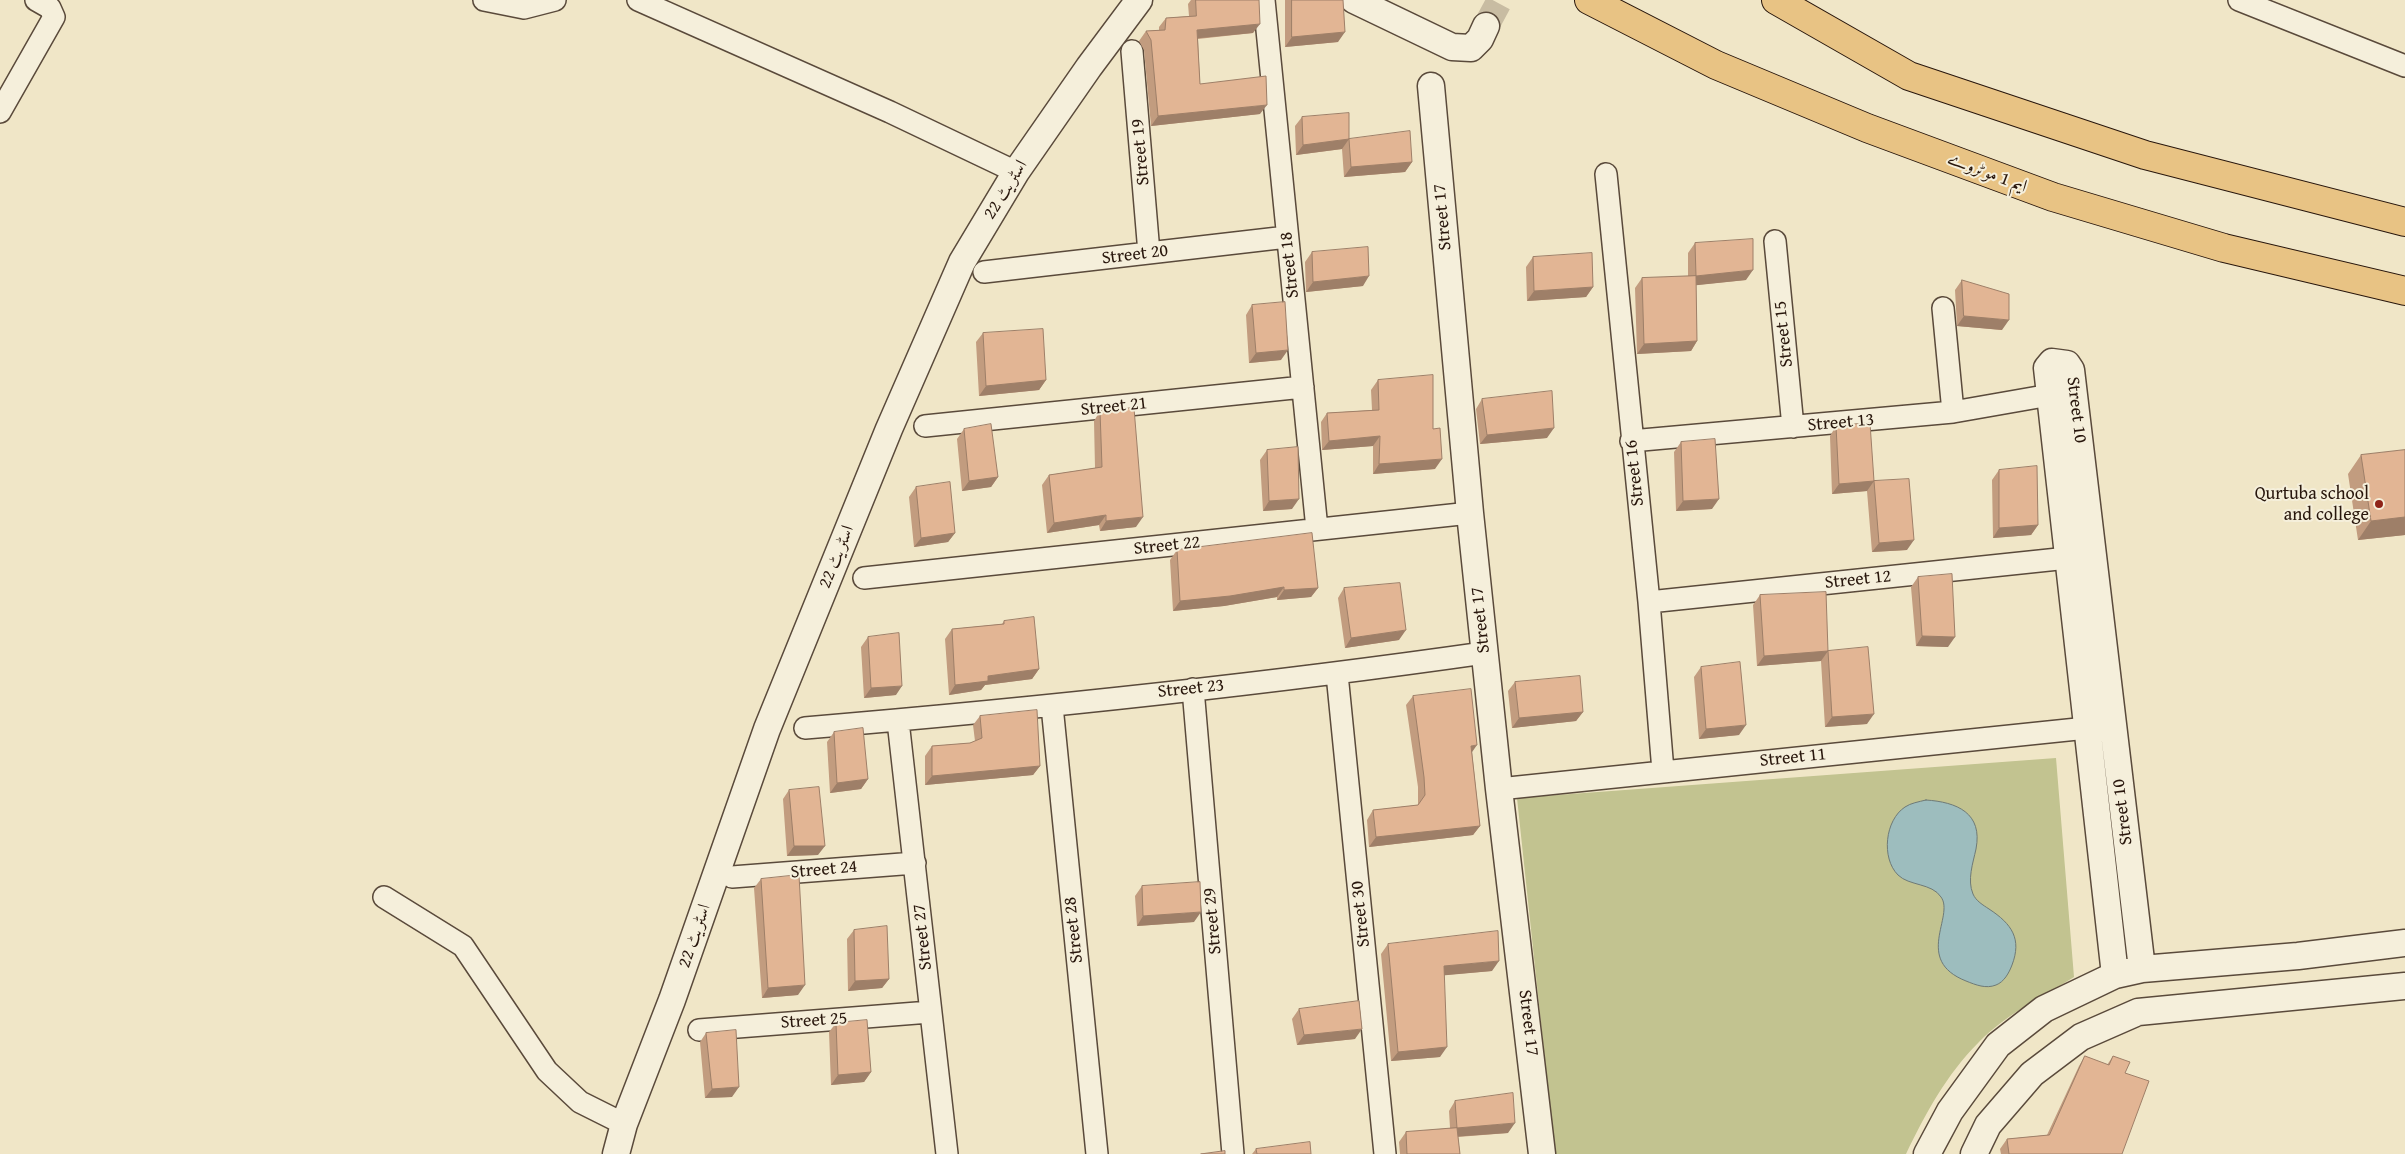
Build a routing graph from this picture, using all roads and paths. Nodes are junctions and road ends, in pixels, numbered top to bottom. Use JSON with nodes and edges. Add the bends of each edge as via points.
{"nodes":[{"id":1,"x":484,"y":0,"type":"edge"},
{"id":2,"x":555,"y":0,"type":"edge"},
{"id":3,"x":638,"y":0,"type":"edge"},
{"id":4,"x":1139,"y":0,"type":"edge"},
{"id":5,"x":1264,"y":0,"type":"edge"},
{"id":6,"x":1354,"y":0,"type":"edge"},
{"id":7,"x":1589,"y":0,"type":"edge"},
{"id":8,"x":1776,"y":0,"type":"edge"},
{"id":9,"x":2239,"y":0,"type":"edge"},
{"id":10,"x":46,"y":3,"type":"edge"},
{"id":11,"x":1486,"y":26,"type":"tunnel mouth"},
{"id":12,"x":1132,"y":51,"type":"dead end"},
{"id":13,"x":2405,"y":66,"type":"edge"},
{"id":14,"x":1431,"y":86,"type":"dead end"},
{"id":15,"x":0,"y":112,"type":"edge"},
{"id":16,"x":1016,"y":172,"type":"junction"},
{"id":17,"x":1606,"y":174,"type":"dead end"},
{"id":18,"x":2405,"y":222,"type":"edge"},
{"id":19,"x":1287,"y":237,"type":"junction"},
{"id":20,"x":1775,"y":241,"type":"dead end"},
{"id":21,"x":1150,"y":253,"type":"junction"},
{"id":22,"x":984,"y":272,"type":"dead end"},
{"id":23,"x":2405,"y":291,"type":"edge"},
{"id":24,"x":1943,"y":308,"type":"dead end"},
{"id":25,"x":1302,"y":387,"type":"junction"},
{"id":26,"x":2050,"y":396,"type":"junction"},
{"id":27,"x":1953,"y":412,"type":"junction"},
{"id":28,"x":925,"y":426,"type":"dead end"},
{"id":29,"x":1793,"y":427,"type":"junction"},
{"id":30,"x":1631,"y":441,"type":"junction"},
{"id":31,"x":1470,"y":513,"type":"junction"},
{"id":32,"x":1317,"y":530,"type":"junction"},
{"id":33,"x":2068,"y":558,"type":"junction"},
{"id":34,"x":864,"y":578,"type":"dead end"},
{"id":35,"x":1649,"y":602,"type":"junction"},
{"id":36,"x":1484,"y":653,"type":"junction"},
{"id":37,"x":1337,"y":674,"type":"junction"},
{"id":38,"x":1193,"y":689,"type":"junction"},
{"id":39,"x":1052,"y":706,"type":"junction"},
{"id":40,"x":898,"y":721,"type":"junction"},
{"id":41,"x":806,"y":728,"type":"dead end"},
{"id":42,"x":2087,"y":728,"type":"junction"},
{"id":43,"x":1663,"y":771,"type":"junction"},
{"id":44,"x":1499,"y":789,"type":"junction"},
{"id":45,"x":915,"y":863,"type":"junction"},
{"id":46,"x":732,"y":877,"type":"dead end"},
{"id":47,"x":384,"y":896,"type":"dead end"},
{"id":48,"x":2405,"y":943,"type":"edge"},
{"id":49,"x":2298,"y":956,"type":"junction"},
{"id":50,"x":2142,"y":969,"type":"junction"},
{"id":51,"x":2114,"y":975,"type":"junction"},
{"id":52,"x":2405,"y":986,"type":"edge"},
{"id":53,"x":2301,"y":996,"type":"junction"},
{"id":54,"x":930,"y":1012,"type":"junction"},
{"id":55,"x":699,"y":1030,"type":"dead end"},
{"id":56,"x":1975,"y":1076,"type":"junction"},
{"id":57,"x":2009,"y":1100,"type":"junction"},
{"id":58,"x":624,"y":1124,"type":"junction"},
{"id":59,"x":616,"y":1154,"type":"edge"},
{"id":60,"x":944,"y":1154,"type":"edge"},
{"id":61,"x":1097,"y":1154,"type":"edge"},
{"id":62,"x":1233,"y":1154,"type":"edge"},
{"id":63,"x":1385,"y":1154,"type":"edge"},
{"id":64,"x":1542,"y":1154,"type":"edge"},
{"id":65,"x":1927,"y":1154,"type":"edge"},
{"id":66,"x":1974,"y":1154,"type":"edge"}],
"edges":[{"from":1,"to":2,"type":"street","via":[[524,8]]},
{"from":3,"to":16,"type":"street"},
{"from":4,"to":16,"type":"street","name":"اسٹریٹ 22","via":[[1088,67]]},
{"from":5,"to":19,"type":"street","name":"Street 18"},
{"from":6,"to":11,"type":"street","via":[[1452,47],[1471,48]]},
{"from":7,"to":23,"type":"highway","name":"ایم 1 موٹروے","via":[[1716,65],[1867,128],[2053,197],[2224,248]]},
{"from":8,"to":18,"type":"highway","via":[[1908,76],[2146,155]]},
{"from":9,"to":13,"type":"street"},
{"from":10,"to":15,"type":"street","via":[[54,16],[51,25]]},
{"from":12,"to":21,"type":"street","name":"Street 19"},
{"from":14,"to":31,"type":"street","name":"Street 17"},
{"from":16,"to":58,"type":"street","name":"اسٹریٹ 22","via":[[962,262],[889,429],[767,729],[672,1000]]},
{"from":17,"to":30,"type":"street","name":"Street 16"},
{"from":19,"to":21,"type":"street","name":"Street 20"},
{"from":19,"to":25,"type":"street","name":"Street 18"},
{"from":20,"to":29,"type":"street","name":"Street 15"},
{"from":21,"to":22,"type":"street","name":"Street 20"},
{"from":24,"to":27,"type":"street"},
{"from":25,"to":28,"type":"street","name":"Street 21"},
{"from":25,"to":32,"type":"street","name":"Street 18"},
{"from":26,"to":27,"type":"street","name":"Street 13"},
{"from":26,"to":33,"type":"street","name":"Street 10"},
{"from":26,"to":50,"type":"street","name":"Street 10","via":[[2047,368],[2052,362],[2067,364],[2071,370]]},
{"from":27,"to":29,"type":"street","name":"Street 13"},
{"from":29,"to":30,"type":"street","name":"Street 13"},
{"from":30,"to":35,"type":"street","name":"Street 16"},
{"from":31,"to":32,"type":"street","name":"Street 22"},
{"from":31,"to":36,"type":"street","name":"Street 17"},
{"from":32,"to":34,"type":"street","name":"Street 22"},
{"from":33,"to":35,"type":"street","name":"Street 12"},
{"from":33,"to":42,"type":"street","name":"Street 10"},
{"from":35,"to":43,"type":"street","name":"Street 16"},
{"from":36,"to":37,"type":"street","name":"Street 23"},
{"from":36,"to":44,"type":"street","name":"Street 17"},
{"from":37,"to":38,"type":"street","name":"Street 23"},
{"from":37,"to":63,"type":"street","name":"Street 30"},
{"from":38,"to":39,"type":"street","name":"Street 23"},
{"from":38,"to":62,"type":"street","name":"Street 29"},
{"from":39,"to":40,"type":"street","name":"Street 23"},
{"from":39,"to":61,"type":"street","name":"Street 28"},
{"from":40,"to":41,"type":"street","name":"Street 23"},
{"from":40,"to":45,"type":"street","name":"Street 27"},
{"from":42,"to":43,"type":"street","name":"Street 11"},
{"from":42,"to":51,"type":"street","name":"Street 10"},
{"from":43,"to":44,"type":"street","name":"Street 11"},
{"from":44,"to":64,"type":"street","name":"Street 17"},
{"from":45,"to":46,"type":"street","name":"Street 24"},
{"from":45,"to":54,"type":"street","name":"Street 27"},
{"from":47,"to":58,"type":"street","via":[[463,946],[547,1072],[580,1102]]},
{"from":48,"to":49,"type":"street"},
{"from":49,"to":50,"type":"street"},
{"from":49,"to":53,"type":"street"},
{"from":50,"to":51,"type":"street"},
{"from":51,"to":56,"type":"street","via":[[2044,1009],[1998,1045]]},
{"from":52,"to":53,"type":"street"},
{"from":53,"to":57,"type":"street","via":[[2138,1012],[2080,1037],[2032,1074]]},
{"from":54,"to":55,"type":"street","name":"Street 25"},
{"from":54,"to":60,"type":"street","name":"Street 27"},
{"from":56,"to":57,"type":"street"},
{"from":56,"to":65,"type":"street","via":[[1950,1111]]},
{"from":57,"to":66,"type":"street","via":[[1988,1125]]},
{"from":58,"to":59,"type":"street","name":"اسٹریٹ 22"}]}
